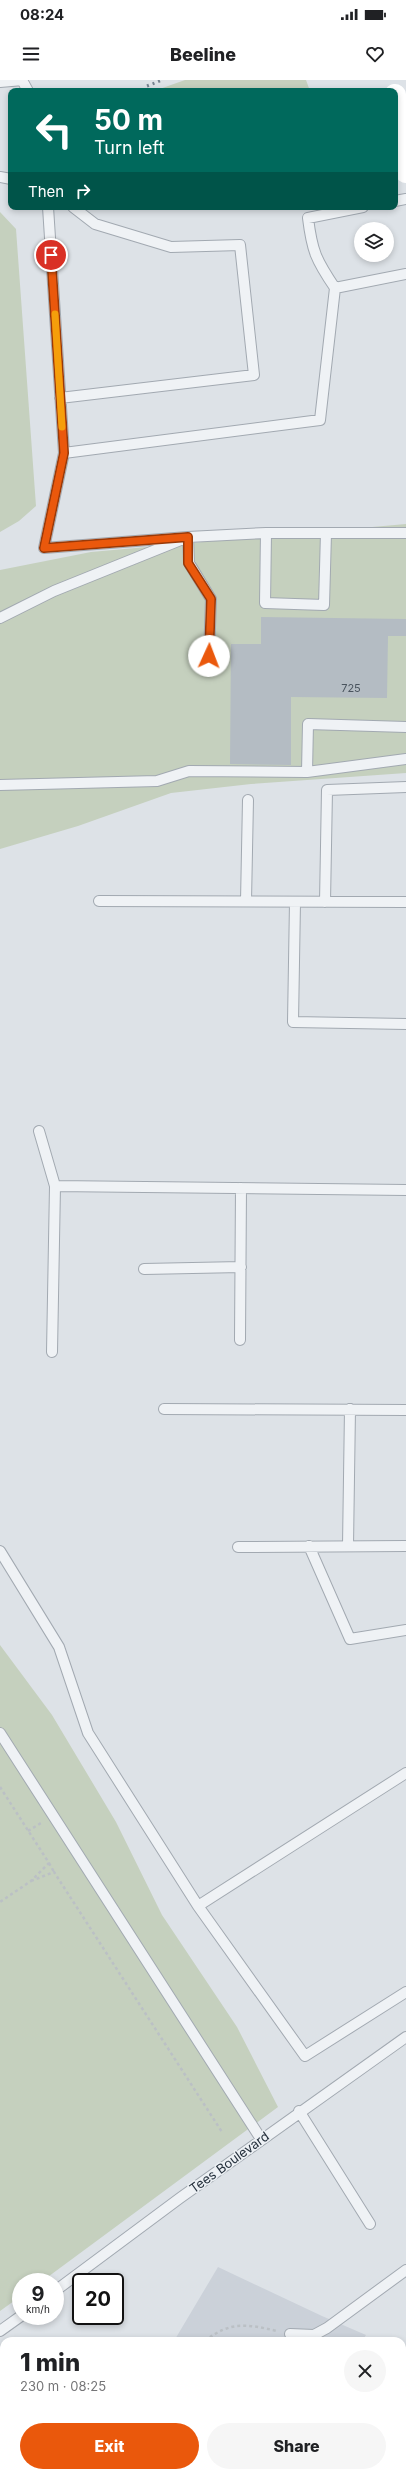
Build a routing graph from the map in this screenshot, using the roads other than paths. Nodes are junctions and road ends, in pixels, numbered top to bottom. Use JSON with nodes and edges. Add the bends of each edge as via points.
{"nodes":[{"id":1,"x":22,"y":80,"type":"edge"},
{"id":2,"x":0,"y":82,"type":"edge"},
{"id":3,"x":398,"y":125,"type":"edge"},
{"id":4,"x":402,"y":165,"type":"edge"},
{"id":5,"x":48,"y":210,"type":"edge"},
{"id":6,"x":77,"y":210,"type":"edge"},
{"id":7,"x":348,"y":210,"type":"edge"},
{"id":8,"x":406,"y":274,"type":"edge"},
{"id":9,"x":335,"y":288,"type":"junction"},
{"id":10,"x":60,"y":398,"type":"junction"},
{"id":11,"x":64,"y":453,"type":"junction"},
{"id":12,"x":266,"y":533,"type":"junction"},
{"id":13,"x":326,"y":533,"type":"junction"},
{"id":14,"x":406,"y":533,"type":"edge"},
{"id":15,"x":188,"y":537,"type":"junction"},
{"id":16,"x":0,"y":618,"type":"edge"},
{"id":17,"x":209,"y":656,"type":"dead end"},
{"id":18,"x":406,"y":727,"type":"edge"},
{"id":19,"x":406,"y":759,"type":"edge"},
{"id":20,"x":307,"y":772,"type":"junction"},
{"id":21,"x":0,"y":786,"type":"edge"},
{"id":22,"x":406,"y":786,"type":"edge"},
{"id":23,"x":248,"y":800,"type":"dead end"},
{"id":24,"x":99,"y":901,"type":"dead end"},
{"id":25,"x":246,"y":902,"type":"junction"},
{"id":26,"x":296,"y":902,"type":"junction"},
{"id":27,"x":325,"y":902,"type":"junction"},
{"id":28,"x":406,"y":902,"type":"edge"},
{"id":29,"x":406,"y":1024,"type":"edge"},
{"id":30,"x":39,"y":1131,"type":"dead end"},
{"id":31,"x":54,"y":1186,"type":"junction"},
{"id":32,"x":242,"y":1188,"type":"junction"},
{"id":33,"x":406,"y":1190,"type":"edge"},
{"id":34,"x":241,"y":1267,"type":"junction"},
{"id":35,"x":144,"y":1269,"type":"dead end"},
{"id":36,"x":240,"y":1340,"type":"dead end"},
{"id":37,"x":52,"y":1352,"type":"dead end"},
{"id":38,"x":164,"y":1409,"type":"dead end"},
{"id":39,"x":350,"y":1410,"type":"junction"},
{"id":40,"x":406,"y":1410,"type":"edge"},
{"id":41,"x":310,"y":1546,"type":"junction"},
{"id":42,"x":348,"y":1546,"type":"junction"},
{"id":43,"x":406,"y":1546,"type":"edge"},
{"id":44,"x":238,"y":1547,"type":"dead end"},
{"id":45,"x":0,"y":1551,"type":"edge"},
{"id":46,"x":406,"y":1630,"type":"edge"},
{"id":47,"x":0,"y":1733,"type":"edge"},
{"id":48,"x":406,"y":1773,"type":"edge"},
{"id":49,"x":198,"y":1906,"type":"junction"},
{"id":50,"x":406,"y":1992,"type":"edge"},
{"id":51,"x":406,"y":2037,"type":"edge"},
{"id":52,"x":299,"y":2111,"type":"junction"},
{"id":53,"x":261,"y":2139,"type":"junction"},
{"id":54,"x":370,"y":2224,"type":"dead end"},
{"id":55,"x":406,"y":2270,"type":"edge"},
{"id":56,"x":64,"y":2284,"type":"edge"},
{"id":57,"x":12,"y":2322,"type":"edge"},
{"id":58,"x":0,"y":2331,"type":"edge"},
{"id":59,"x":290,"y":2334,"type":"road end"}],
"edges":[{"from":1,"to":2,"type":"lane"},
{"from":3,"to":4,"type":"main road"},
{"from":5,"to":10,"type":"lane"},
{"from":6,"to":10,"type":"lane","via":[[95,224],[171,247],[240,245],[254,375]]},
{"from":7,"to":9,"type":"lane","via":[[308,218],[310,238],[317,262]]},
{"from":8,"to":9,"type":"lane"},
{"from":9,"to":11,"type":"lane","via":[[320,420]]},
{"from":10,"to":11,"type":"lane"},
{"from":11,"to":15,"type":"lane","via":[[44,548]]},
{"from":12,"to":13,"type":"lane"},
{"from":12,"to":13,"type":"lane","via":[[264,603],[324,605]]},
{"from":12,"to":15,"type":"lane"},
{"from":13,"to":14,"type":"lane"},
{"from":15,"to":16,"type":"lane","via":[[54,591]]},
{"from":15,"to":17,"type":"lane","via":[[188,563],[211,599]]},
{"from":18,"to":20,"type":"lane","via":[[308,724]]},
{"from":19,"to":20,"type":"lane"},
{"from":20,"to":21,"type":"lane","via":[[189,771],[157,781]]},
{"from":22,"to":27,"type":"lane","via":[[327,790]]},
{"from":23,"to":25,"type":"lane"},
{"from":24,"to":25,"type":"lane"},
{"from":25,"to":26,"type":"lane"},
{"from":26,"to":27,"type":"lane"},
{"from":26,"to":29,"type":"lane","via":[[293,1022]]},
{"from":27,"to":28,"type":"lane"},
{"from":30,"to":31,"type":"lane"},
{"from":31,"to":32,"type":"lane"},
{"from":31,"to":37,"type":"lane"},
{"from":32,"to":33,"type":"lane"},
{"from":32,"to":34,"type":"lane"},
{"from":34,"to":35,"type":"lane"},
{"from":34,"to":36,"type":"lane"},
{"from":38,"to":39,"type":"lane"},
{"from":39,"to":40,"type":"lane"},
{"from":39,"to":42,"type":"lane"},
{"from":41,"to":42,"type":"lane"},
{"from":41,"to":44,"type":"lane"},
{"from":41,"to":46,"type":"lane","via":[[350,1639]]},
{"from":42,"to":43,"type":"lane"},
{"from":45,"to":49,"type":"lane","via":[[59,1647],[88,1733]]},
{"from":47,"to":53,"type":"lane"},
{"from":48,"to":49,"type":"lane"},
{"from":49,"to":50,"type":"lane","via":[[306,2056]]},
{"from":51,"to":52,"type":"lane","name":"Tees Boulevard"},
{"from":52,"to":53,"type":"lane","name":"Tees Boulevard"},
{"from":52,"to":54,"type":"lane"},
{"from":53,"to":56,"type":"lane","name":"Tees Boulevard"},
{"from":55,"to":59,"type":"lane","via":[[327,2328],[314,2335]]},
{"from":57,"to":58,"type":"lane"}]}
